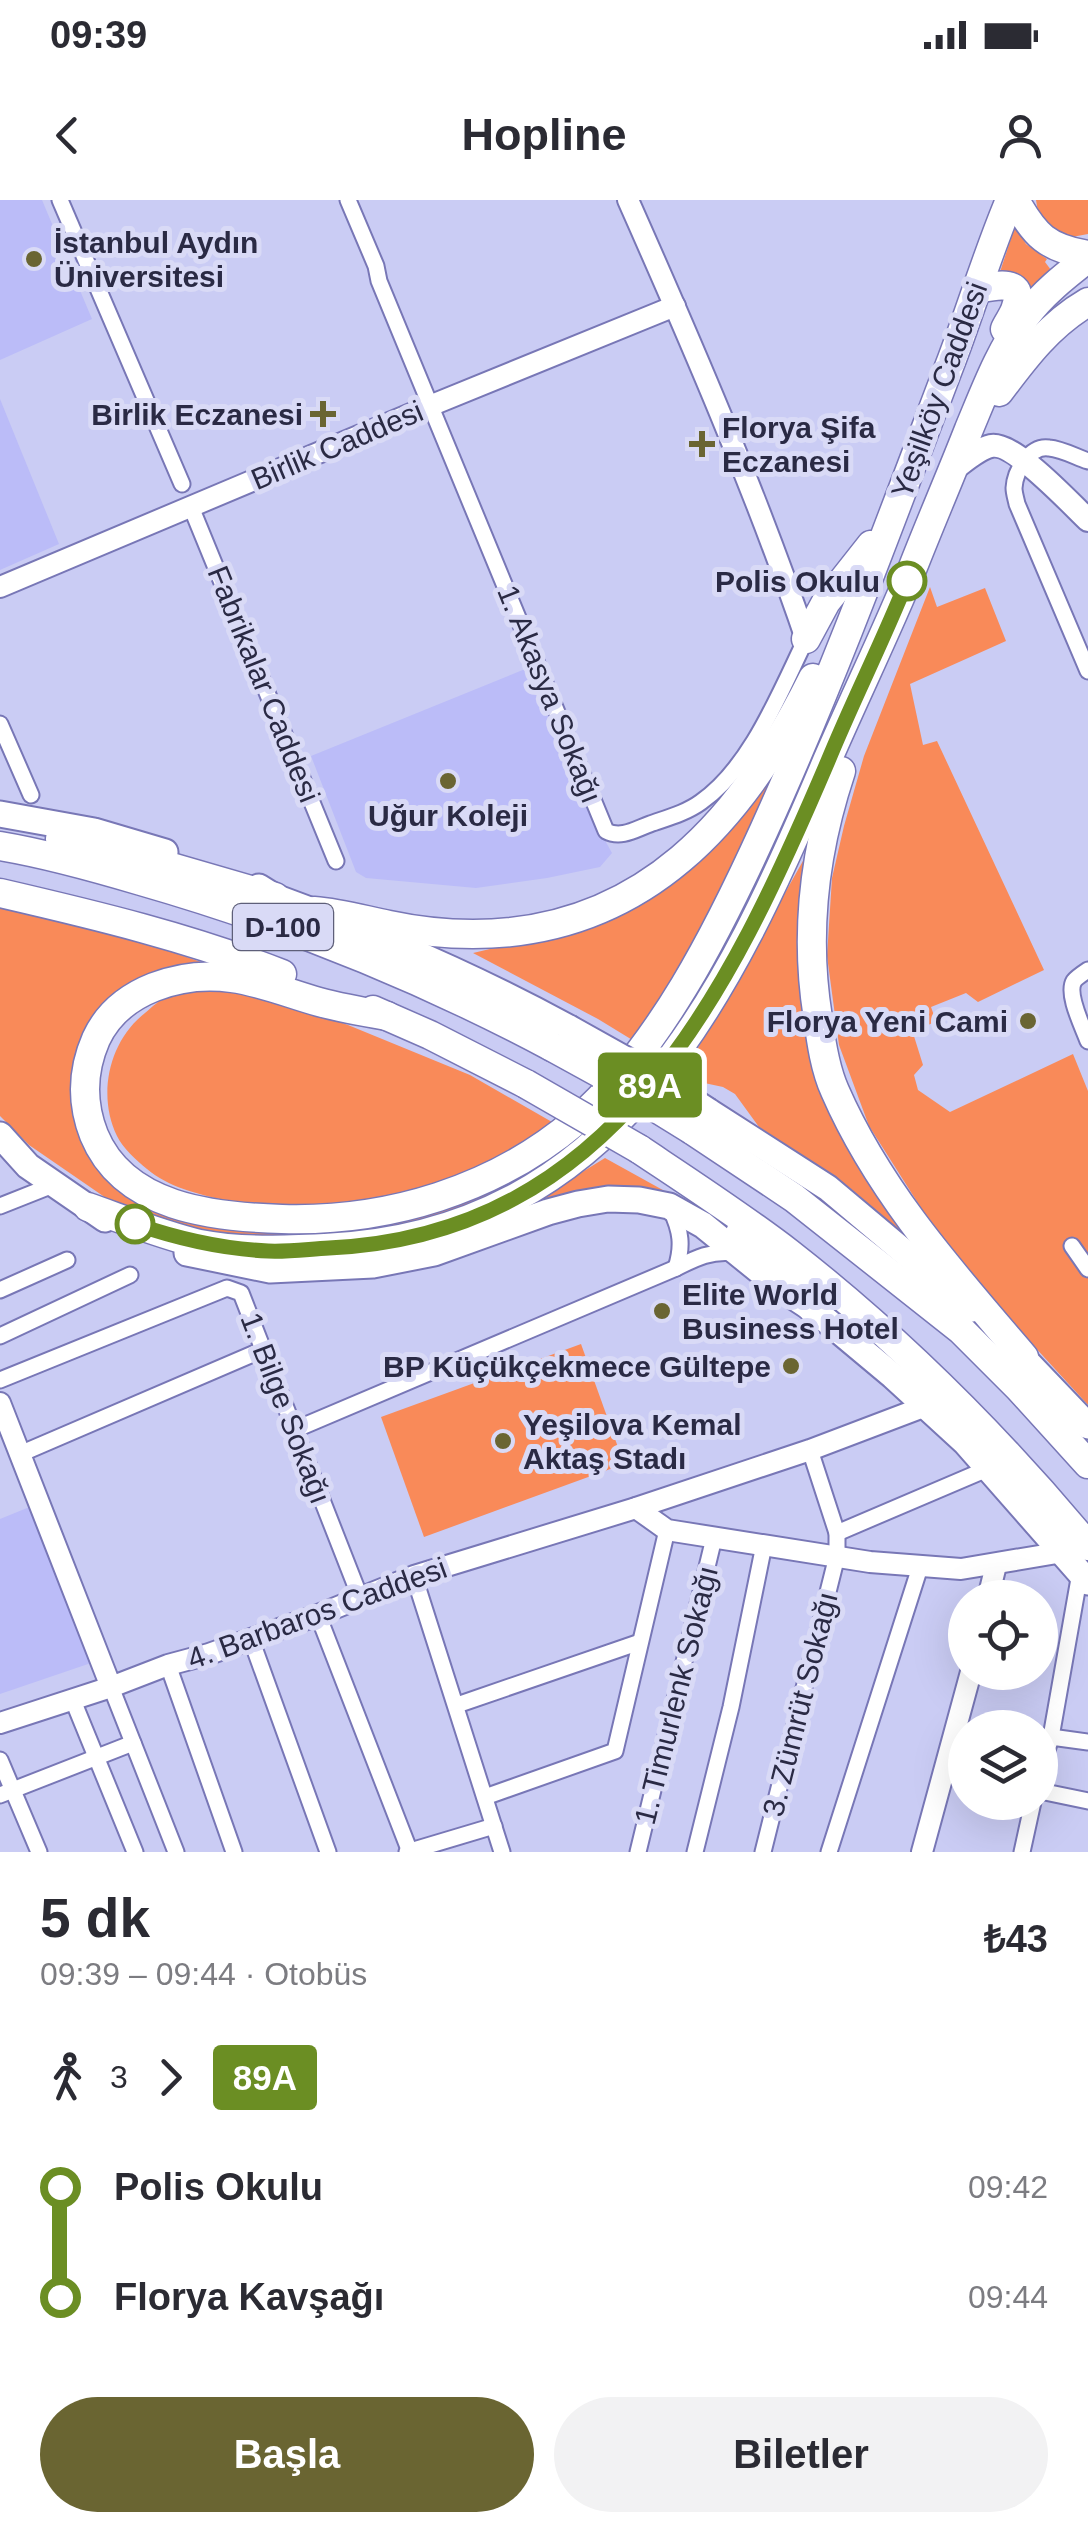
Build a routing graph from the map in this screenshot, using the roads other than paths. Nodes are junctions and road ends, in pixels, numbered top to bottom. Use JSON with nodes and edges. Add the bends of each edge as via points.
{"nodes":[{"id":1,"x":60,"y":200,"type":"edge"},
{"id":2,"x":336,"y":200,"type":"edge"},
{"id":3,"x":348,"y":200,"type":"edge"},
{"id":4,"x":628,"y":200,"type":"edge"},
{"id":5,"x":1013,"y":200,"type":"edge"},
{"id":6,"x":1088,"y":257,"type":"edge"},
{"id":7,"x":379,"y":281,"type":"junction"},
{"id":8,"x":976,"y":289,"type":"junction"},
{"id":9,"x":1088,"y":302,"type":"edge"},
{"id":10,"x":675,"y":306,"type":"junction"},
{"id":11,"x":999,"y":361,"type":"junction"},
{"id":12,"x":432,"y":405,"type":"junction"},
{"id":13,"x":968,"y":433,"type":"junction"},
{"id":14,"x":1088,"y":461,"type":"edge"},
{"id":15,"x":1025,"y":462,"type":"junction"},
{"id":16,"x":951,"y":471,"type":"junction"},
{"id":17,"x":182,"y":484,"type":"dead end"},
{"id":18,"x":192,"y":507,"type":"junction"},
{"id":19,"x":891,"y":520,"type":"junction"},
{"id":20,"x":1088,"y":520,"type":"edge"},
{"id":21,"x":786,"y":578,"type":"junction"},
{"id":22,"x":867,"y":580,"type":"junction"},
{"id":23,"x":0,"y":587,"type":"edge"},
{"id":24,"x":899,"y":601,"type":"junction"},
{"id":25,"x":826,"y":602,"type":"junction"},
{"id":26,"x":806,"y":639,"type":"junction"},
{"id":27,"x":1088,"y":671,"type":"edge"},
{"id":28,"x":0,"y":724,"type":"edge"},
{"id":29,"x":30,"y":795,"type":"dead end"},
{"id":30,"x":0,"y":814,"type":"edge"},
{"id":31,"x":0,"y":828,"type":"edge"},
{"id":32,"x":0,"y":846,"type":"edge"},
{"id":33,"x":336,"y":861,"type":"dead end"},
{"id":34,"x":0,"y":893,"type":"edge"},
{"id":35,"x":276,"y":896,"type":"junction"},
{"id":36,"x":314,"y":911,"type":"junction"},
{"id":37,"x":1088,"y":970,"type":"edge"},
{"id":38,"x":387,"y":1016,"type":"junction"},
{"id":39,"x":560,"y":1037,"type":"junction"},
{"id":40,"x":1088,"y":1040,"type":"edge"},
{"id":41,"x":700,"y":1120,"type":"junction"},
{"id":42,"x":0,"y":1136,"type":"edge"},
{"id":43,"x":53,"y":1185,"type":"junction"},
{"id":44,"x":707,"y":1194,"type":"junction"},
{"id":45,"x":0,"y":1206,"type":"edge"},
{"id":46,"x":669,"y":1206,"type":"junction"},
{"id":47,"x":88,"y":1207,"type":"junction"},
{"id":48,"x":1072,"y":1246,"type":"dead end"},
{"id":49,"x":744,"y":1258,"type":"junction"},
{"id":50,"x":67,"y":1260,"type":"dead end"},
{"id":51,"x":676,"y":1268,"type":"junction"},
{"id":52,"x":1088,"y":1269,"type":"edge"},
{"id":53,"x":130,"y":1275,"type":"dead end"},
{"id":54,"x":0,"y":1290,"type":"edge"},
{"id":55,"x":814,"y":1310,"type":"junction"},
{"id":56,"x":0,"y":1336,"type":"edge"},
{"id":57,"x":262,"y":1350,"type":"junction"},
{"id":58,"x":1024,"y":1357,"type":"junction"},
{"id":59,"x":0,"y":1380,"type":"edge"},
{"id":60,"x":0,"y":1403,"type":"edge"},
{"id":61,"x":926,"y":1406,"type":"junction"},
{"id":62,"x":1088,"y":1426,"type":"edge"},
{"id":63,"x":294,"y":1430,"type":"junction"},
{"id":64,"x":810,"y":1450,"type":"junction"},
{"id":65,"x":20,"y":1454,"type":"junction"},
{"id":66,"x":1088,"y":1464,"type":"edge"},
{"id":67,"x":987,"y":1469,"type":"junction"},
{"id":68,"x":636,"y":1508,"type":"junction"},
{"id":69,"x":666,"y":1530,"type":"junction"},
{"id":70,"x":837,"y":1533,"type":"junction"},
{"id":71,"x":714,"y":1538,"type":"junction"},
{"id":72,"x":764,"y":1545,"type":"junction"},
{"id":73,"x":838,"y":1556,"type":"junction"},
{"id":74,"x":1080,"y":1563,"type":"edge"},
{"id":75,"x":996,"y":1564,"type":"junction"},
{"id":76,"x":920,"y":1568,"type":"junction"},
{"id":77,"x":414,"y":1576,"type":"junction"},
{"id":78,"x":992,"y":1580,"type":"edge"},
{"id":79,"x":360,"y":1597,"type":"junction"},
{"id":80,"x":318,"y":1615,"type":"junction"},
{"id":81,"x":251,"y":1639,"type":"junction"},
{"id":82,"x":640,"y":1642,"type":"junction"},
{"id":83,"x":168,"y":1666,"type":"junction"},
{"id":84,"x":111,"y":1687,"type":"junction"},
{"id":85,"x":72,"y":1698,"type":"junction"},
{"id":86,"x":457,"y":1706,"type":"junction"},
{"id":87,"x":1053,"y":1710,"type":"edge"},
{"id":88,"x":0,"y":1722,"type":"edge"},
{"id":89,"x":1088,"y":1742,"type":"edge"},
{"id":90,"x":133,"y":1743,"type":"junction"},
{"id":91,"x":1058,"y":1746,"type":"edge"},
{"id":92,"x":96,"y":1758,"type":"junction"},
{"id":93,"x":0,"y":1760,"type":"edge"},
{"id":94,"x":948,"y":1770,"type":"edge"},
{"id":95,"x":8,"y":1793,"type":"edge"},
{"id":96,"x":1058,"y":1795,"type":"edge"},
{"id":97,"x":485,"y":1797,"type":"junction"},
{"id":98,"x":1088,"y":1801,"type":"edge"},
{"id":99,"x":1029,"y":1820,"type":"edge"},
{"id":100,"x":494,"y":1826,"type":"junction"},
{"id":101,"x":39,"y":1852,"type":"edge"},
{"id":102,"x":135,"y":1852,"type":"edge"},
{"id":103,"x":176,"y":1852,"type":"edge"},
{"id":104,"x":234,"y":1852,"type":"edge"},
{"id":105,"x":328,"y":1852,"type":"edge"},
{"id":106,"x":409,"y":1852,"type":"edge"},
{"id":107,"x":502,"y":1852,"type":"edge"},
{"id":108,"x":638,"y":1852,"type":"edge"},
{"id":109,"x":696,"y":1852,"type":"edge"},
{"id":110,"x":763,"y":1852,"type":"edge"},
{"id":111,"x":829,"y":1852,"type":"edge"},
{"id":112,"x":922,"y":1852,"type":"edge"},
{"id":113,"x":1022,"y":1852,"type":"edge"}],
"edges":[{"from":1,"to":17,"type":"street"},
{"from":2,"to":7,"type":"street","name":"1. Akasya Sokağı"},
{"from":3,"to":7,"type":"street","name":"1. Akasya Sokağı"},
{"from":4,"to":10,"type":"street"},
{"from":5,"to":6,"type":"highway","via":[[1043,240]]},
{"from":5,"to":8,"type":"highway","name":"Yeşilköy Caddesi"},
{"from":6,"to":11,"type":"highway","name":"Yeşilköy Caddesi","via":[[1040,298]]},
{"from":7,"to":12,"type":"street","name":"1. Akasya Sokağı"},
{"from":8,"to":11,"type":"highway","via":[[1001,284],[1018,297]]},
{"from":8,"to":19,"type":"highway","name":"Yeşilköy Caddesi"},
{"from":9,"to":13,"type":"highway","via":[[1036,343]]},
{"from":10,"to":12,"type":"street","name":"Birlik Caddesi"},
{"from":10,"to":21,"type":"street"},
{"from":11,"to":13,"type":"highway","name":"Yeşilköy Caddesi"},
{"from":12,"to":18,"type":"street","name":"Birlik Caddesi"},
{"from":12,"to":26,"type":"street","name":"1. Akasya Sokağı","via":[[606,832],[626,834],[714,792],[761,728]]},
{"from":13,"to":16,"type":"highway","name":"Yeşilköy Caddesi"},
{"from":14,"to":15,"type":"street","via":[[1041,448]]},
{"from":15,"to":16,"type":"main road","via":[[998,445]]},
{"from":15,"to":20,"type":"main road"},
{"from":15,"to":27,"type":"street","via":[[1016,475],[1017,504]]},
{"from":16,"to":24,"type":"highway","name":"Yeşilköy Caddesi"},
{"from":18,"to":23,"type":"street","name":"Birlik Caddesi"},
{"from":18,"to":33,"type":"street","name":"Fabrikalar Caddesi"},
{"from":19,"to":22,"type":"highway","name":"Yeşilköy Caddesi"},
{"from":19,"to":25,"type":"highway"},
{"from":21,"to":25,"type":"street"},
{"from":21,"to":26,"type":"street"},
{"from":22,"to":36,"type":"highway","via":[[770,757],[736,804],[691,852],[633,893],[558,924],[474,934]]},
{"from":22,"to":38,"type":"highway","via":[[802,749],[707,946],[639,1052],[554,1138],[445,1195],[389,1211],[300,1220],[170,1204],[110,1164],[95,1136],[84,1088],[93,1046],[112,1015],[158,985],[232,978]]},
{"from":24,"to":47,"type":"highway","via":[[794,842],[714,994],[644,1091],[560,1172],[461,1222],[344,1247],[272,1252],[202,1244]]},
{"from":24,"to":58,"type":"highway","via":[[820,846],[810,942],[820,1036],[833,1088],[874,1165]]},
{"from":25,"to":26,"type":"highway"},
{"from":28,"to":29,"type":"street"},
{"from":30,"to":35,"type":"main road","via":[[117,837]]},
{"from":31,"to":35,"type":"highway"},
{"from":32,"to":39,"type":"highway","number":"D-100","via":[[70,860],[299,932],[492,1016]]},
{"from":34,"to":38,"type":"highway","number":"D-100","via":[[187,942]]},
{"from":35,"to":36,"type":"main road"},
{"from":36,"to":39,"type":"main road","via":[[524,1004]]},
{"from":37,"to":40,"type":"street","via":[[1071,988]]},
{"from":38,"to":44,"type":"highway","number":"D-100","bridge":true,"via":[[526,1084]]},
{"from":39,"to":41,"type":"highway","number":"D-100","bridge":true},
{"from":41,"to":58,"type":"main road","via":[[828,1188]]},
{"from":41,"to":66,"type":"highway","number":"D-100","via":[[961,1330]]},
{"from":42,"to":43,"type":"main road"},
{"from":43,"to":45,"type":"street"},
{"from":43,"to":47,"type":"main road"},
{"from":44,"to":55,"type":"highway"},
{"from":44,"to":74,"type":"highway","number":"D-100","via":[[902,1349],[990,1437]]},
{"from":46,"to":47,"type":"main road","via":[[639,1200],[578,1204],[434,1253],[298,1270],[172,1249]]},
{"from":46,"to":49,"type":"main road"},
{"from":46,"to":51,"type":"street","via":[[682,1238]]},
{"from":48,"to":52,"type":"street"},
{"from":49,"to":51,"type":"street","via":[[718,1252]]},
{"from":49,"to":55,"type":"main road"},
{"from":50,"to":54,"type":"street"},
{"from":51,"to":63,"type":"street"},
{"from":53,"to":56,"type":"street"},
{"from":55,"to":61,"type":"main road"},
{"from":57,"to":59,"type":"street","name":"1. Bilge Sokağı","via":[[241,1293],[227,1288]]},
{"from":57,"to":63,"type":"street","name":"1. Bilge Sokağı"},
{"from":57,"to":65,"type":"street"},
{"from":58,"to":62,"type":"main road"},
{"from":60,"to":65,"type":"street"},
{"from":61,"to":64,"type":"street","name":"4. Barbaros Caddesi"},
{"from":61,"to":67,"type":"main road"},
{"from":63,"to":79,"type":"street","name":"1. Bilge Sokağı"},
{"from":64,"to":68,"type":"street","name":"4. Barbaros Caddesi"},
{"from":64,"to":70,"type":"street","name":"3. Zümrüt Sokağı"},
{"from":65,"to":84,"type":"street"},
{"from":67,"to":70,"type":"street"},
{"from":67,"to":74,"type":"main road"},
{"from":68,"to":69,"type":"street"},
{"from":68,"to":77,"type":"street","name":"4. Barbaros Caddesi"},
{"from":69,"to":71,"type":"street"},
{"from":69,"to":82,"type":"street"},
{"from":70,"to":73,"type":"street","name":"3. Zümrüt Sokağı"},
{"from":71,"to":72,"type":"street"},
{"from":71,"to":108,"type":"street","name":"1. Timurlenk Sokağı"},
{"from":72,"to":73,"type":"street"},
{"from":72,"to":109,"type":"street"},
{"from":73,"to":76,"type":"street"},
{"from":73,"to":110,"type":"street","name":"3. Zümrüt Sokağı"},
{"from":74,"to":75,"type":"street"},
{"from":74,"to":87,"type":"street"},
{"from":75,"to":76,"type":"street"},
{"from":75,"to":78,"type":"street"},
{"from":76,"to":111,"type":"street"},
{"from":77,"to":79,"type":"street","name":"4. Barbaros Caddesi"},
{"from":77,"to":86,"type":"street"},
{"from":79,"to":80,"type":"street","name":"4. Barbaros Caddesi"},
{"from":80,"to":81,"type":"street","name":"4. Barbaros Caddesi"},
{"from":80,"to":106,"type":"street"},
{"from":81,"to":83,"type":"street","name":"4. Barbaros Caddesi"},
{"from":81,"to":105,"type":"street"},
{"from":82,"to":86,"type":"street"},
{"from":82,"to":97,"type":"street","via":[[615,1750]]},
{"from":83,"to":84,"type":"street","name":"4. Barbaros Caddesi"},
{"from":83,"to":104,"type":"street"},
{"from":84,"to":85,"type":"street","name":"4. Barbaros Caddesi"},
{"from":84,"to":90,"type":"street"},
{"from":85,"to":88,"type":"street","name":"4. Barbaros Caddesi"},
{"from":85,"to":92,"type":"street"},
{"from":86,"to":97,"type":"street"},
{"from":89,"to":91,"type":"street"},
{"from":90,"to":92,"type":"street"},
{"from":90,"to":103,"type":"street"},
{"from":92,"to":95,"type":"street"},
{"from":92,"to":102,"type":"street"},
{"from":93,"to":95,"type":"street"},
{"from":94,"to":112,"type":"street"},
{"from":95,"to":101,"type":"street"},
{"from":96,"to":98,"type":"street"},
{"from":97,"to":100,"type":"street"},
{"from":99,"to":113,"type":"street"},
{"from":100,"to":106,"type":"street"},
{"from":100,"to":107,"type":"street"}]}
